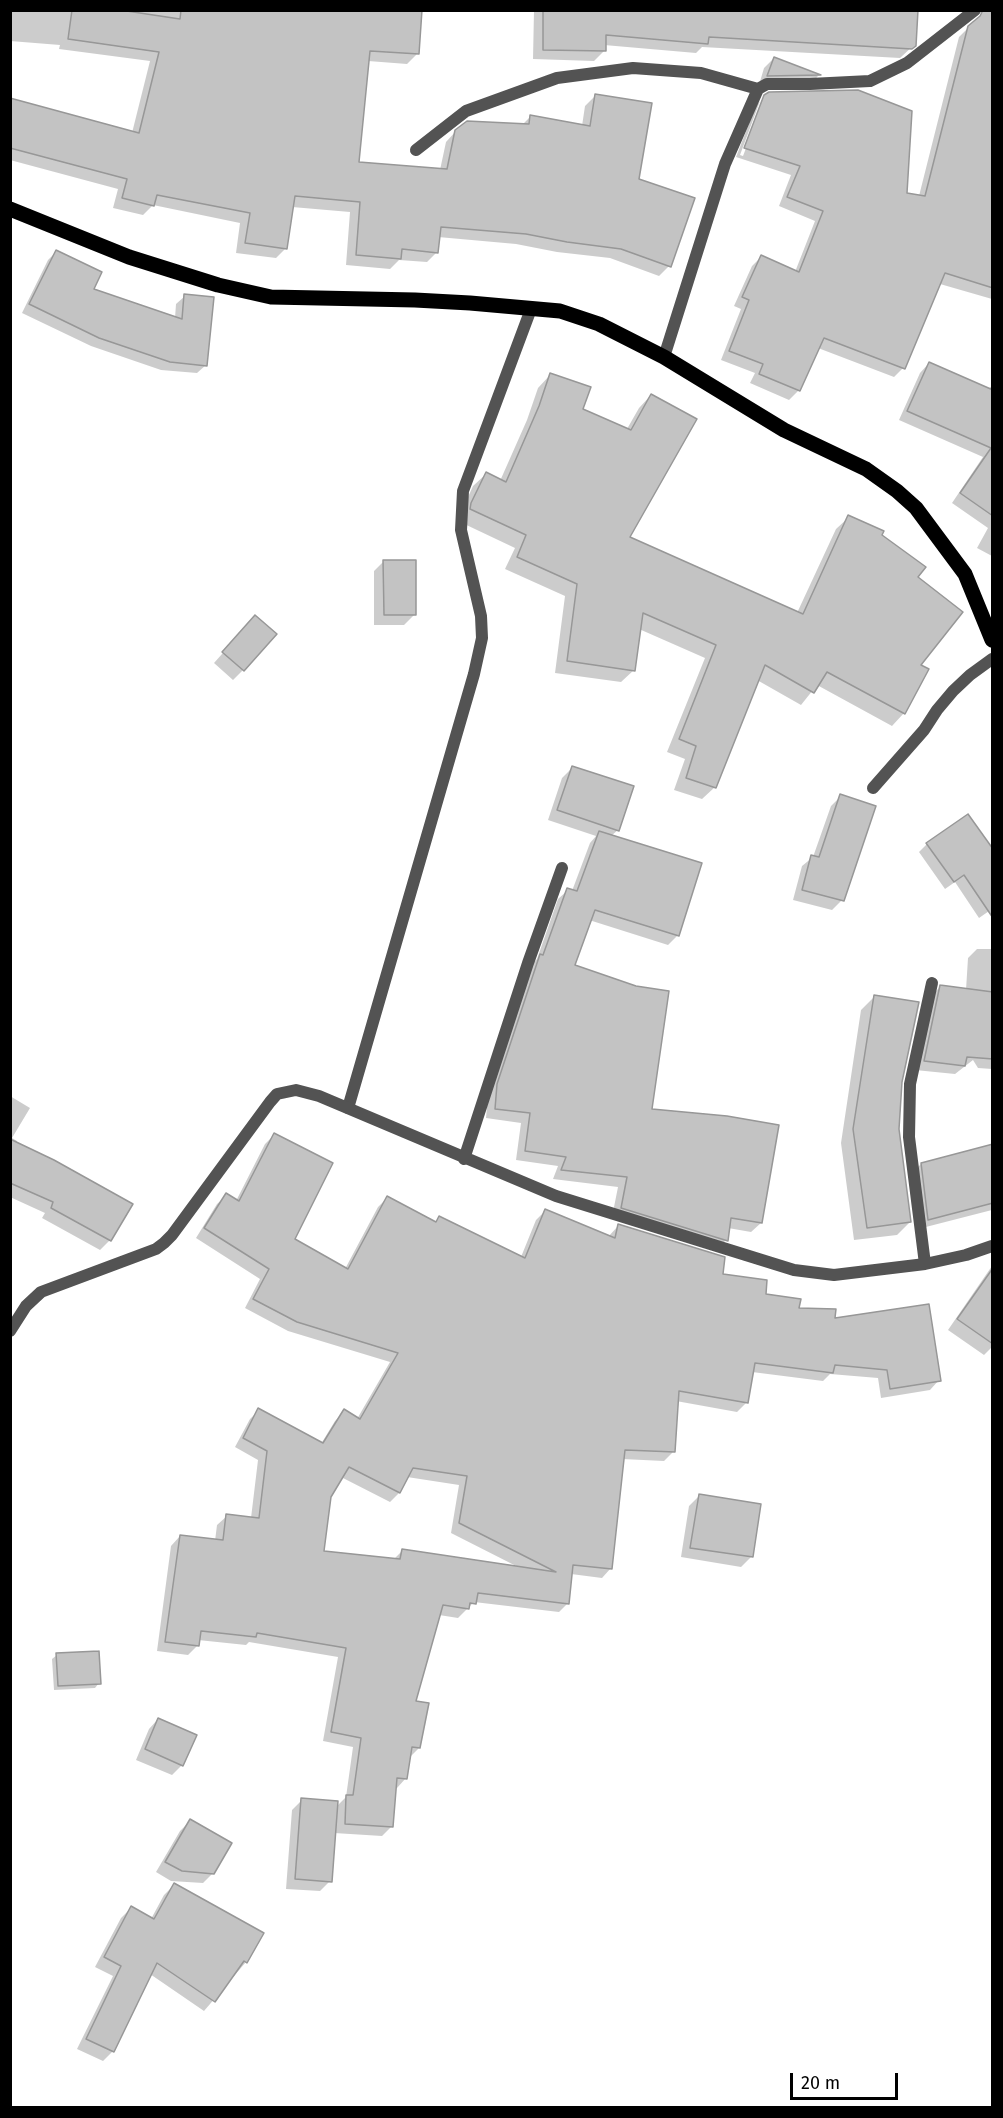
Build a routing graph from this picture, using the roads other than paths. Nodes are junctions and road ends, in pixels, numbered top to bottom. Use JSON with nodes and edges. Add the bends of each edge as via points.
{"nodes":[{"id":1,"x":975,"y":10,"type":"edge"},
{"id":2,"x":758,"y":89,"type":"junction"},
{"id":3,"x":416,"y":150,"type":"dead end"},
{"id":4,"x":10,"y":209,"type":"edge"},
{"id":5,"x":531,"y":309,"type":"junction"},
{"id":6,"x":664,"y":357,"type":"junction"},
{"id":7,"x":993,"y":640,"type":"edge"},
{"id":8,"x":993,"y":659,"type":"edge"},
{"id":9,"x":873,"y":788,"type":"dead end"},
{"id":10,"x":562,"y":868,"type":"dead end"},
{"id":11,"x":932,"y":983,"type":"dead end"},
{"id":12,"x":348,"y":1108,"type":"junction"},
{"id":13,"x":464,"y":1159,"type":"junction"},
{"id":14,"x":993,"y":1246,"type":"edge"},
{"id":15,"x":925,"y":1264,"type":"junction"},
{"id":16,"x":10,"y":1332,"type":"edge"}],
"edges":[{"from":1,"to":2,"type":"street","via":[[907,63],[870,81],[767,84]]},
{"from":2,"to":3,"type":"street","via":[[701,73],[633,68],[557,78],[465,111]]},
{"from":2,"to":6,"type":"street","via":[[725,164]]},
{"from":4,"to":5,"type":"main road","via":[[129,257],[271,297],[415,300]]},
{"from":5,"to":6,"type":"main road","via":[[560,311],[599,324]]},
{"from":5,"to":12,"type":"street","via":[[463,492],[461,530],[481,616],[482,638],[474,674]]},
{"from":6,"to":7,"type":"main road","via":[[784,430],[866,469],[897,491],[916,508],[965,574]]},
{"from":8,"to":9,"type":"street","via":[[954,691]]},
{"from":10,"to":13,"type":"street"},
{"from":11,"to":15,"type":"street","via":[[910,1084],[909,1137]]},
{"from":12,"to":13,"type":"street"},
{"from":12,"to":16,"type":"street","via":[[307,1092],[278,1094],[164,1243],[41,1292],[26,1306]]},
{"from":13,"to":15,"type":"street","via":[[556,1196],[794,1270],[834,1275]]},
{"from":14,"to":15,"type":"street"}]}
